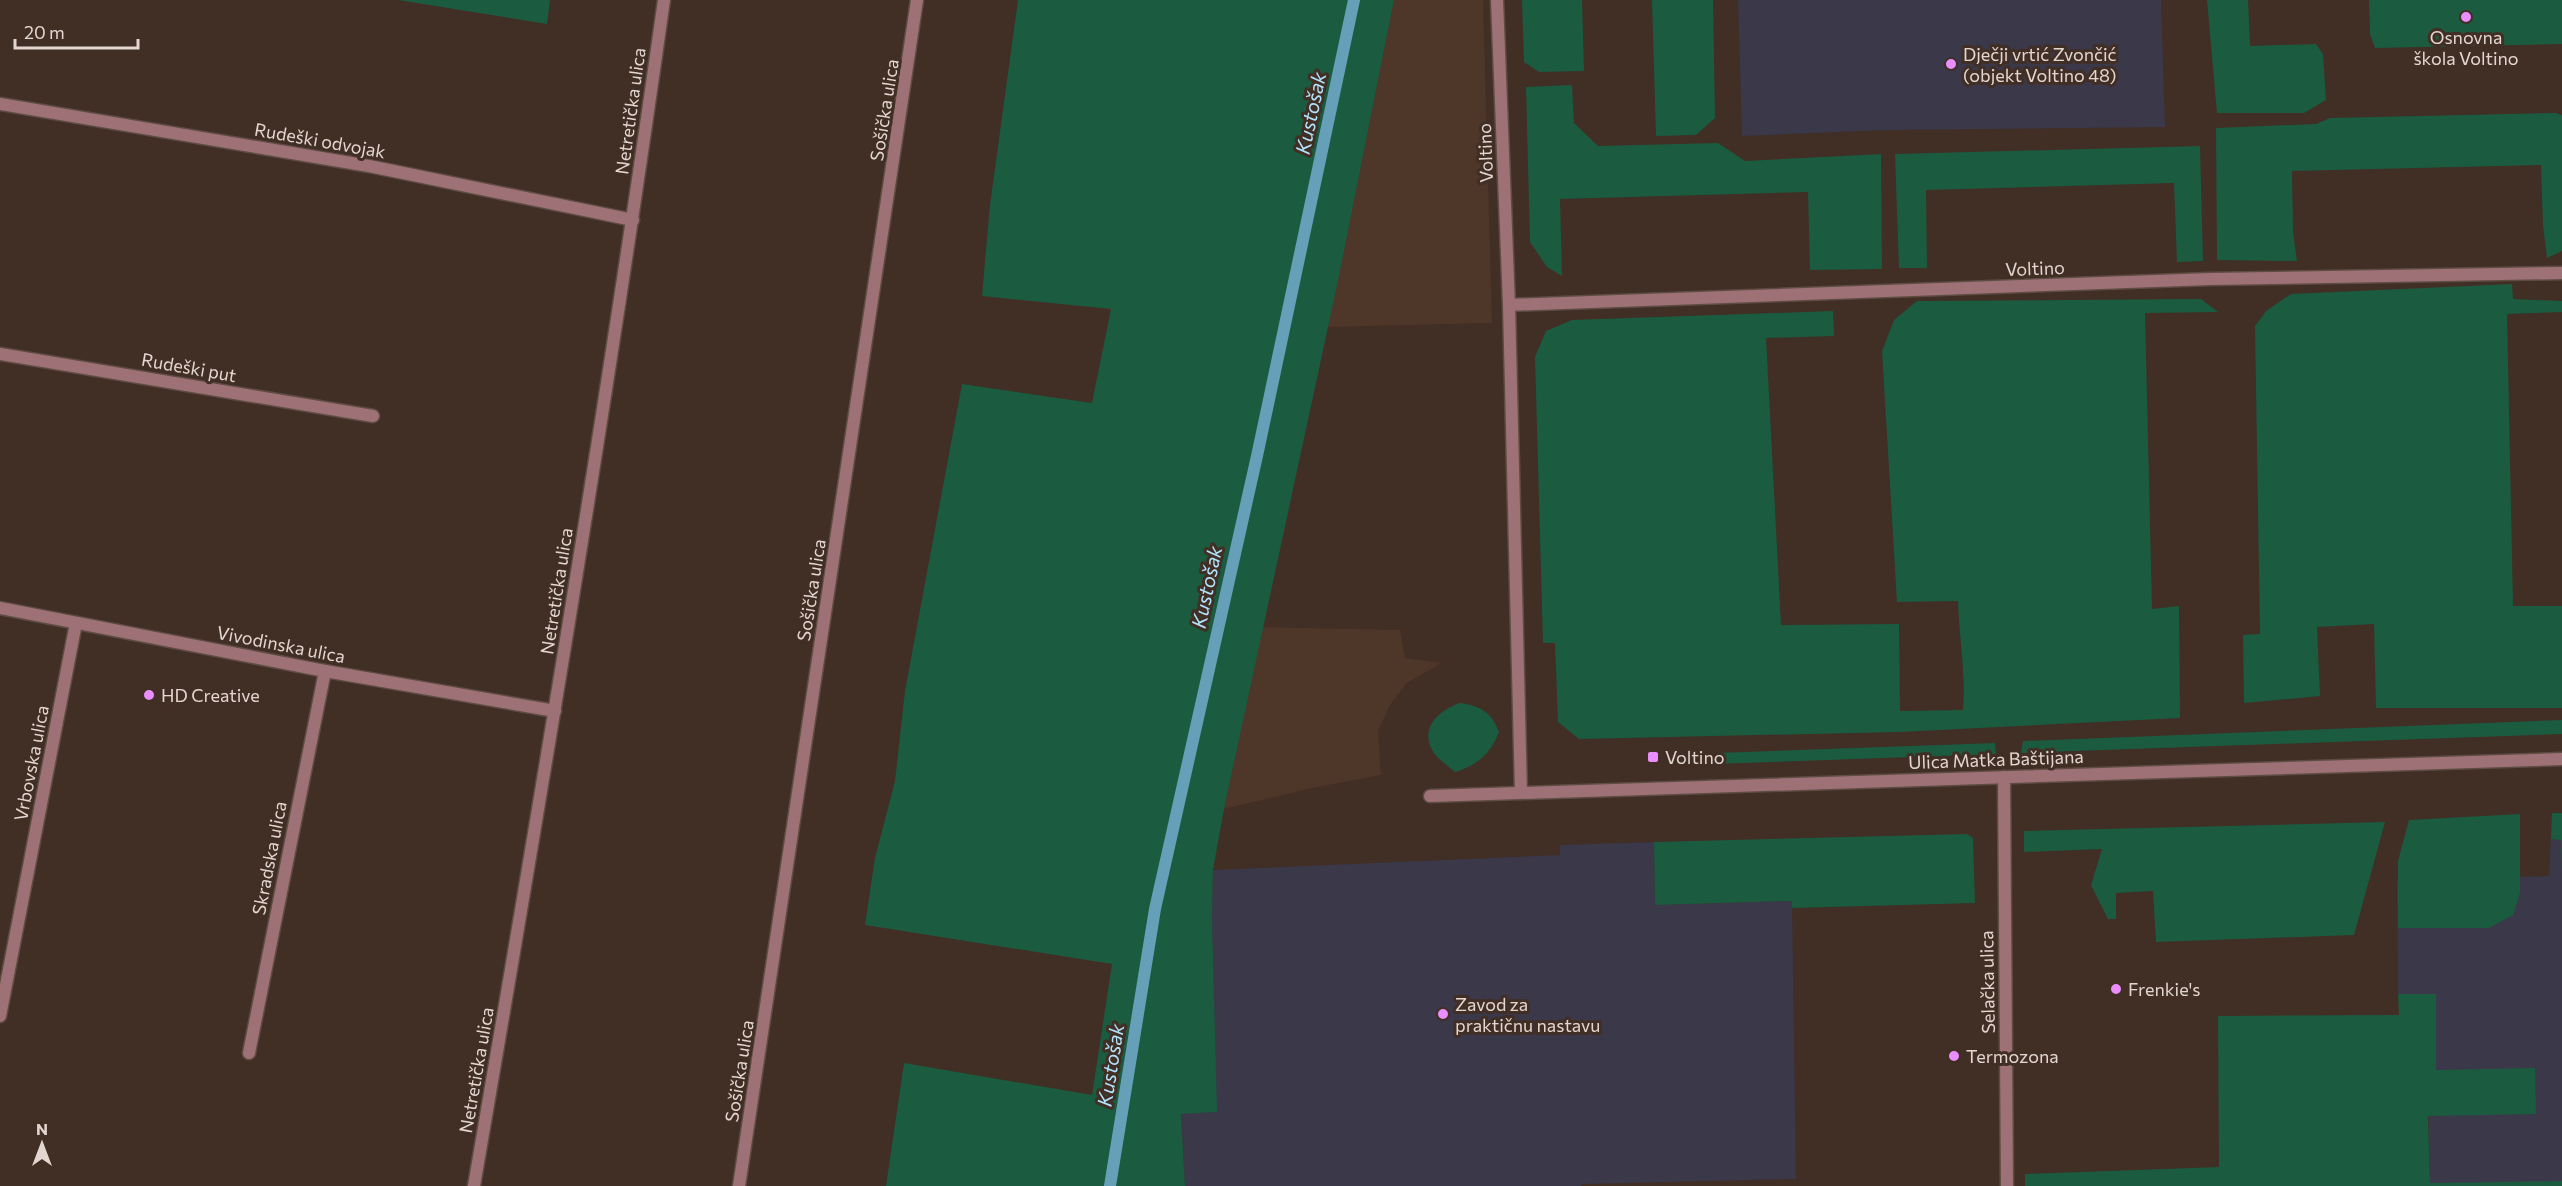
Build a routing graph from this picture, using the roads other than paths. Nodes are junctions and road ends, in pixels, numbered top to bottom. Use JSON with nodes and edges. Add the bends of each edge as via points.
{"nodes":[{"id":1,"x":664,"y":0,"type":"edge"},
{"id":2,"x":917,"y":0,"type":"edge"},
{"id":3,"x":1497,"y":0,"type":"edge"},
{"id":4,"x":0,"y":104,"type":"edge"},
{"id":5,"x":633,"y":220,"type":"junction"},
{"id":6,"x":2562,"y":273,"type":"edge"},
{"id":7,"x":1509,"y":305,"type":"junction"},
{"id":8,"x":0,"y":354,"type":"edge"},
{"id":9,"x":373,"y":417,"type":"dead end"},
{"id":10,"x":0,"y":608,"type":"edge"},
{"id":11,"x":76,"y":623,"type":"junction"},
{"id":12,"x":325,"y":671,"type":"junction"},
{"id":13,"x":555,"y":711,"type":"junction"},
{"id":14,"x":2562,"y":759,"type":"edge"},
{"id":15,"x":2004,"y":777,"type":"junction"},
{"id":16,"x":1521,"y":793,"type":"junction"},
{"id":17,"x":1430,"y":796,"type":"dead end"},
{"id":18,"x":0,"y":1016,"type":"edge"},
{"id":19,"x":249,"y":1053,"type":"dead end"},
{"id":20,"x":474,"y":1186,"type":"edge"},
{"id":21,"x":740,"y":1186,"type":"edge"},
{"id":22,"x":2007,"y":1186,"type":"edge"}],
"edges":[{"from":1,"to":5,"type":"street","name":"Netretička ulica"},
{"from":2,"to":21,"type":"street","name":"Sošička ulica"},
{"from":3,"to":7,"type":"street","name":"Voltino"},
{"from":4,"to":5,"type":"street","name":"Rudeški odvojak","via":[[369,166]]},
{"from":5,"to":13,"type":"street","name":"Netretička ulica"},
{"from":6,"to":7,"type":"street","name":"Voltino","via":[[2210,279]]},
{"from":7,"to":16,"type":"street","name":"Voltino"},
{"from":8,"to":9,"type":"street","name":"Rudeški put"},
{"from":10,"to":11,"type":"street","name":"Vivodinska ulica"},
{"from":11,"to":12,"type":"street","name":"Vivodinska ulica"},
{"from":11,"to":18,"type":"street","name":"Vrbovska ulica"},
{"from":12,"to":13,"type":"street","name":"Vivodinska ulica"},
{"from":12,"to":19,"type":"street","name":"Skradska ulica"},
{"from":13,"to":20,"type":"street","name":"Netretička ulica"},
{"from":14,"to":15,"type":"street","name":"Ulica Matka Baštijana"},
{"from":15,"to":16,"type":"street","name":"Ulica Matka Baštijana"},
{"from":15,"to":22,"type":"street","name":"Selačka ulica"},
{"from":16,"to":17,"type":"street","name":"Ulica Matka Baštijana"}]}
